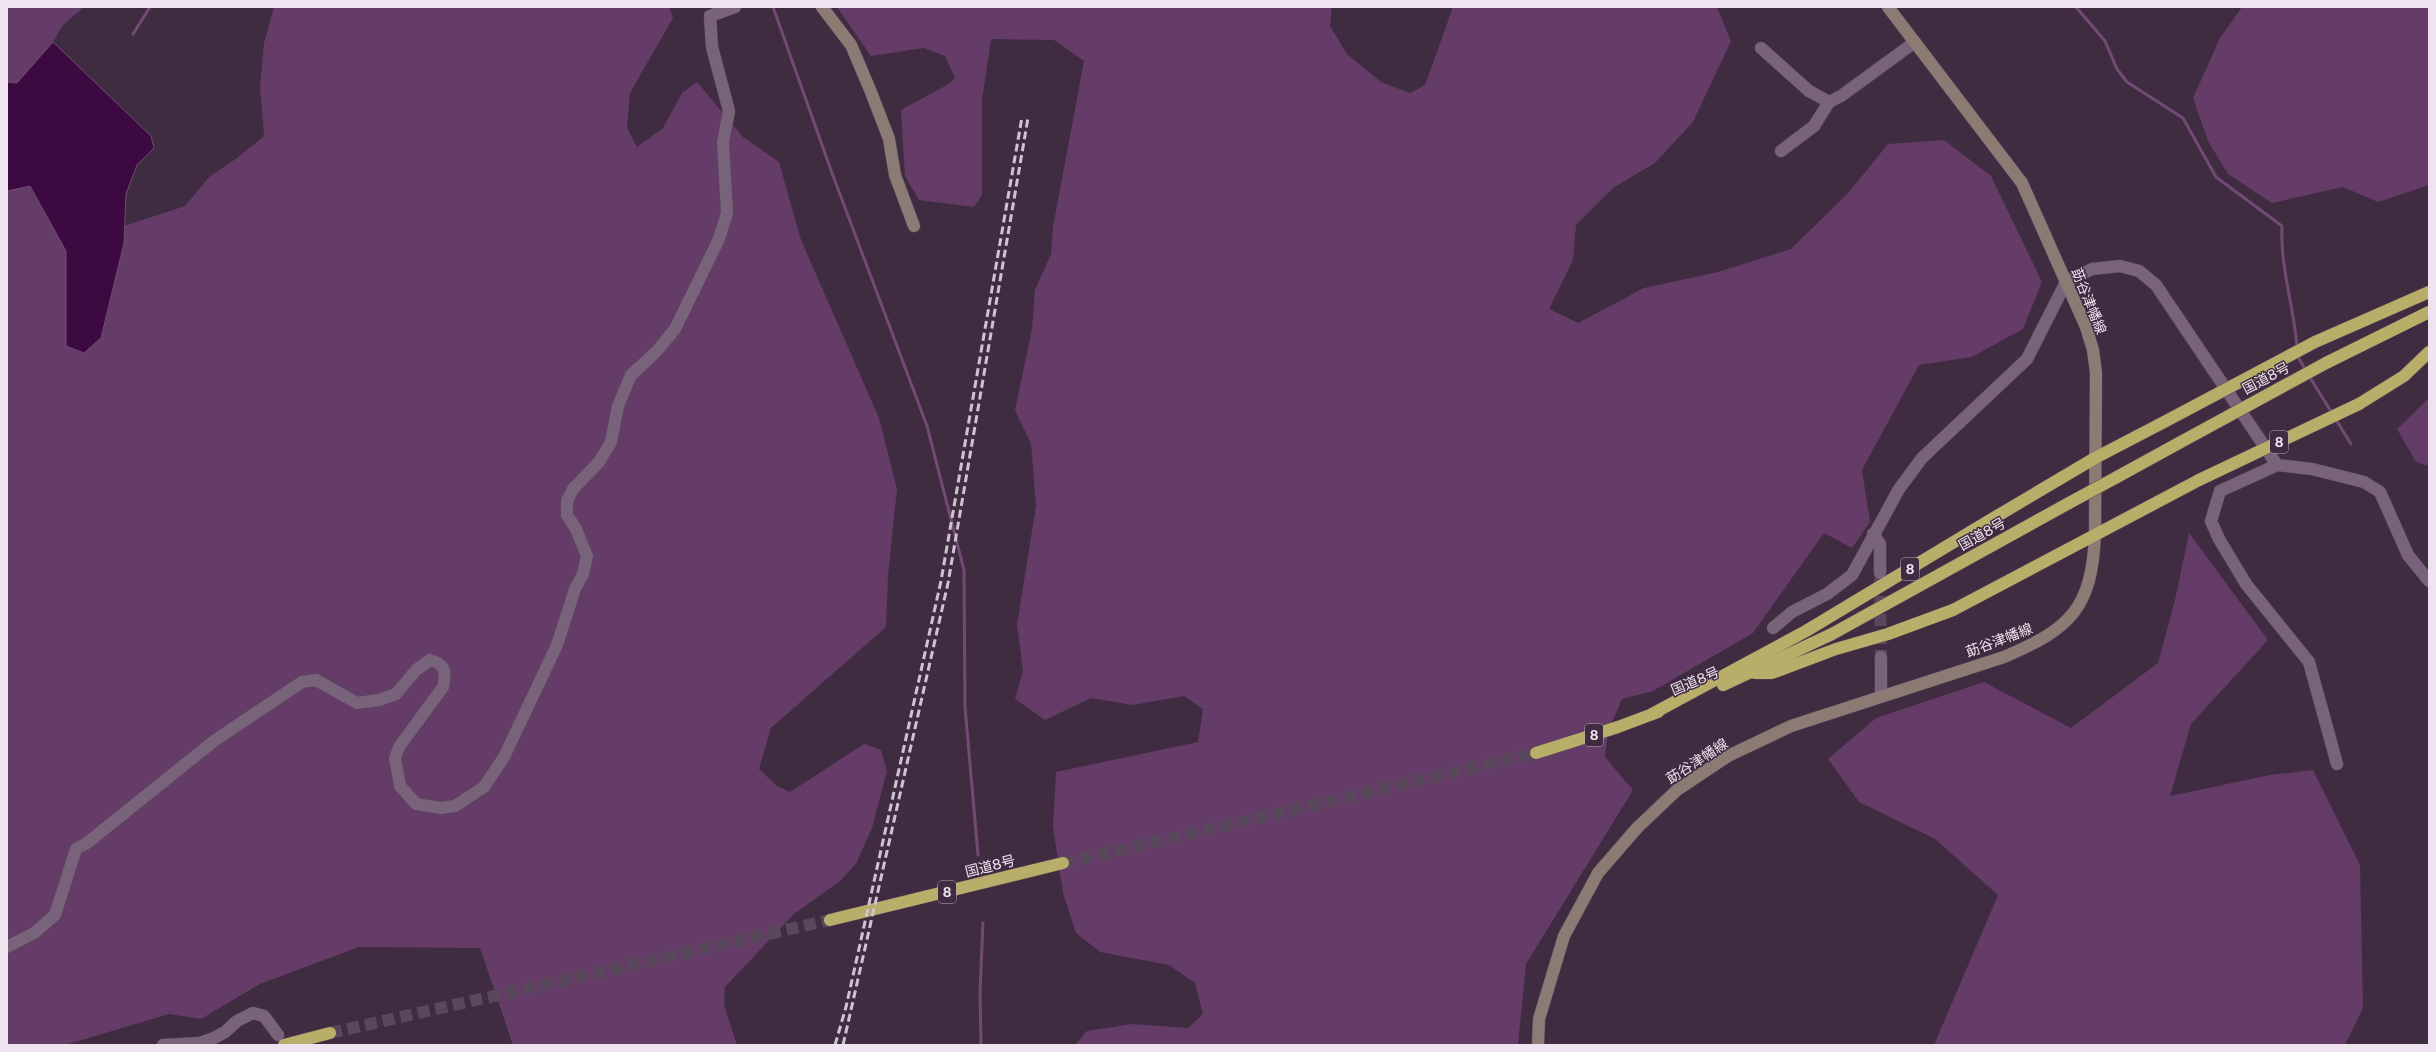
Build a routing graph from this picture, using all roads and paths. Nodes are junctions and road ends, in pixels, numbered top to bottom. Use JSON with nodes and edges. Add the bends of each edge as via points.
{"nodes":[{"id":1,"x":735,"y":7,"type":"edge"},
{"id":2,"x":822,"y":7,"type":"edge"},
{"id":3,"x":1888,"y":7,"type":"edge"},
{"id":4,"x":1915,"y":42,"type":"junction"},
{"id":5,"x":1761,"y":48,"type":"dead end"},
{"id":6,"x":1829,"y":102,"type":"junction"},
{"id":7,"x":1781,"y":150,"type":"dead end"},
{"id":8,"x":914,"y":226,"type":"dead end"},
{"id":9,"x":2066,"y":282,"type":"junction"},
{"id":10,"x":2429,"y":292,"type":"edge"},
{"id":11,"x":2429,"y":312,"type":"edge"},
{"id":12,"x":2429,"y":352,"type":"edge"},
{"id":13,"x":2096,"y":458,"type":"junction"},
{"id":14,"x":2277,"y":465,"type":"junction"},
{"id":15,"x":1873,"y":534,"type":"junction"},
{"id":16,"x":2095,"y":534,"type":"junction"},
{"id":17,"x":1880,"y":573,"type":"tunnel mouth"},
{"id":18,"x":2429,"y":581,"type":"edge"},
{"id":19,"x":1773,"y":628,"type":"dead end"},
{"id":20,"x":1881,"y":657,"type":"tunnel mouth"},
{"id":21,"x":1752,"y":673,"type":"junction"},
{"id":22,"x":1880,"y":696,"type":"junction"},
{"id":23,"x":1652,"y":714,"type":"junction"},
{"id":24,"x":1536,"y":753,"type":"tunnel mouth"},
{"id":25,"x":2337,"y":764,"type":"dead end"},
{"id":26,"x":1063,"y":864,"type":"tunnel mouth"},
{"id":27,"x":830,"y":920,"type":"tunnel mouth"},
{"id":28,"x":7,"y":947,"type":"edge"},
{"id":29,"x":330,"y":1032,"type":"tunnel mouth"},
{"id":30,"x":278,"y":1035,"type":"dead end"},
{"id":31,"x":163,"y":1045,"type":"edge"},
{"id":32,"x":284,"y":1045,"type":"edge"},
{"id":33,"x":1538,"y":1045,"type":"edge"}],
"edges":[{"from":1,"to":28,"type":"street","via":[[710,16],[712,47],[729,111],[723,142],[726,213],[719,239],[675,329],[656,352],[631,375],[618,406],[611,442],[599,462],[573,488],[567,501],[567,515],[576,529],[586,556],[583,574],[575,589],[557,645],[504,757],[484,787],[455,806],[440,808],[416,804],[400,786],[395,758],[399,747],[443,687],[446,675],[443,666],[438,662],[430,660],[416,670],[396,694],[379,700],[357,703],[316,680],[302,682],[214,741],[87,843],[76,849],[56,915],[34,933]]},
{"from":2,"to":8,"type":"main road","via":[[851,45],[871,92],[889,139],[895,175]]},
{"from":3,"to":4,"type":"main road","name":"莇谷津幡線"},
{"from":4,"to":6,"type":"street"},
{"from":4,"to":9,"type":"main road","name":"莇谷津幡線","via":[[2022,183]]},
{"from":5,"to":6,"type":"street","via":[[1809,91]]},
{"from":6,"to":7,"type":"street","via":[[1814,126]]},
{"from":9,"to":13,"type":"main road","name":"莇谷津幡線","via":[[2086,327],[2096,373]]},
{"from":9,"to":14,"type":"street","via":[[2092,269],[2120,266],[2139,271],[2156,285]]},
{"from":9,"to":15,"type":"street","via":[[2027,359],[1922,458],[1899,489]]},
{"from":10,"to":13,"type":"highway","number":"8","bridge":true,"via":[[2315,342]]},
{"from":11,"to":21,"type":"highway","name":"国道8号","number":"8","bridge":true,"via":[[2326,363],[1832,634]]},
{"from":12,"to":16,"type":"highway","number":"8","bridge":true,"via":[[2404,376],[2359,404],[2199,480]]},
{"from":13,"to":16,"type":"main road","name":"莇谷津幡線"},
{"from":13,"to":23,"type":"highway","number":"8","via":[[1806,631]]},
{"from":14,"to":18,"type":"street","via":[[2312,469],[2364,482],[2380,492],[2408,555]]},
{"from":14,"to":25,"type":"street","via":[[2220,491],[2211,521],[2246,584],[2309,662]]},
{"from":15,"to":17,"type":"street","via":[[1880,544]]},
{"from":15,"to":19,"type":"street","via":[[1852,575],[1828,594],[1792,612]]},
{"from":16,"to":21,"type":"highway","number":"8","via":[[1953,610],[1888,634],[1836,648],[1772,673]]},
{"from":16,"to":22,"type":"main road","name":"莇谷津幡線","via":[[2094,559],[2082,600],[2069,620],[2058,629],[2034,644],[2004,657]]},
{"from":20,"to":22,"type":"street"},
{"from":21,"to":23,"type":"highway","name":"国道8号","number":"8"},
{"from":22,"to":33,"type":"main road","name":"莇谷津幡線","via":[[1791,726],[1728,756],[1677,790],[1637,828],[1598,873],[1564,936],[1539,1019]]},
{"from":23,"to":24,"type":"highway","name":"国道8号","number":"8"},
{"from":26,"to":27,"type":"highway","name":"国道8号","number":"8"},
{"from":29,"to":32,"type":"highway"},
{"from":30,"to":31,"type":"street","via":[[264,1016],[254,1013],[237,1021],[225,1032],[200,1043]]}]}
